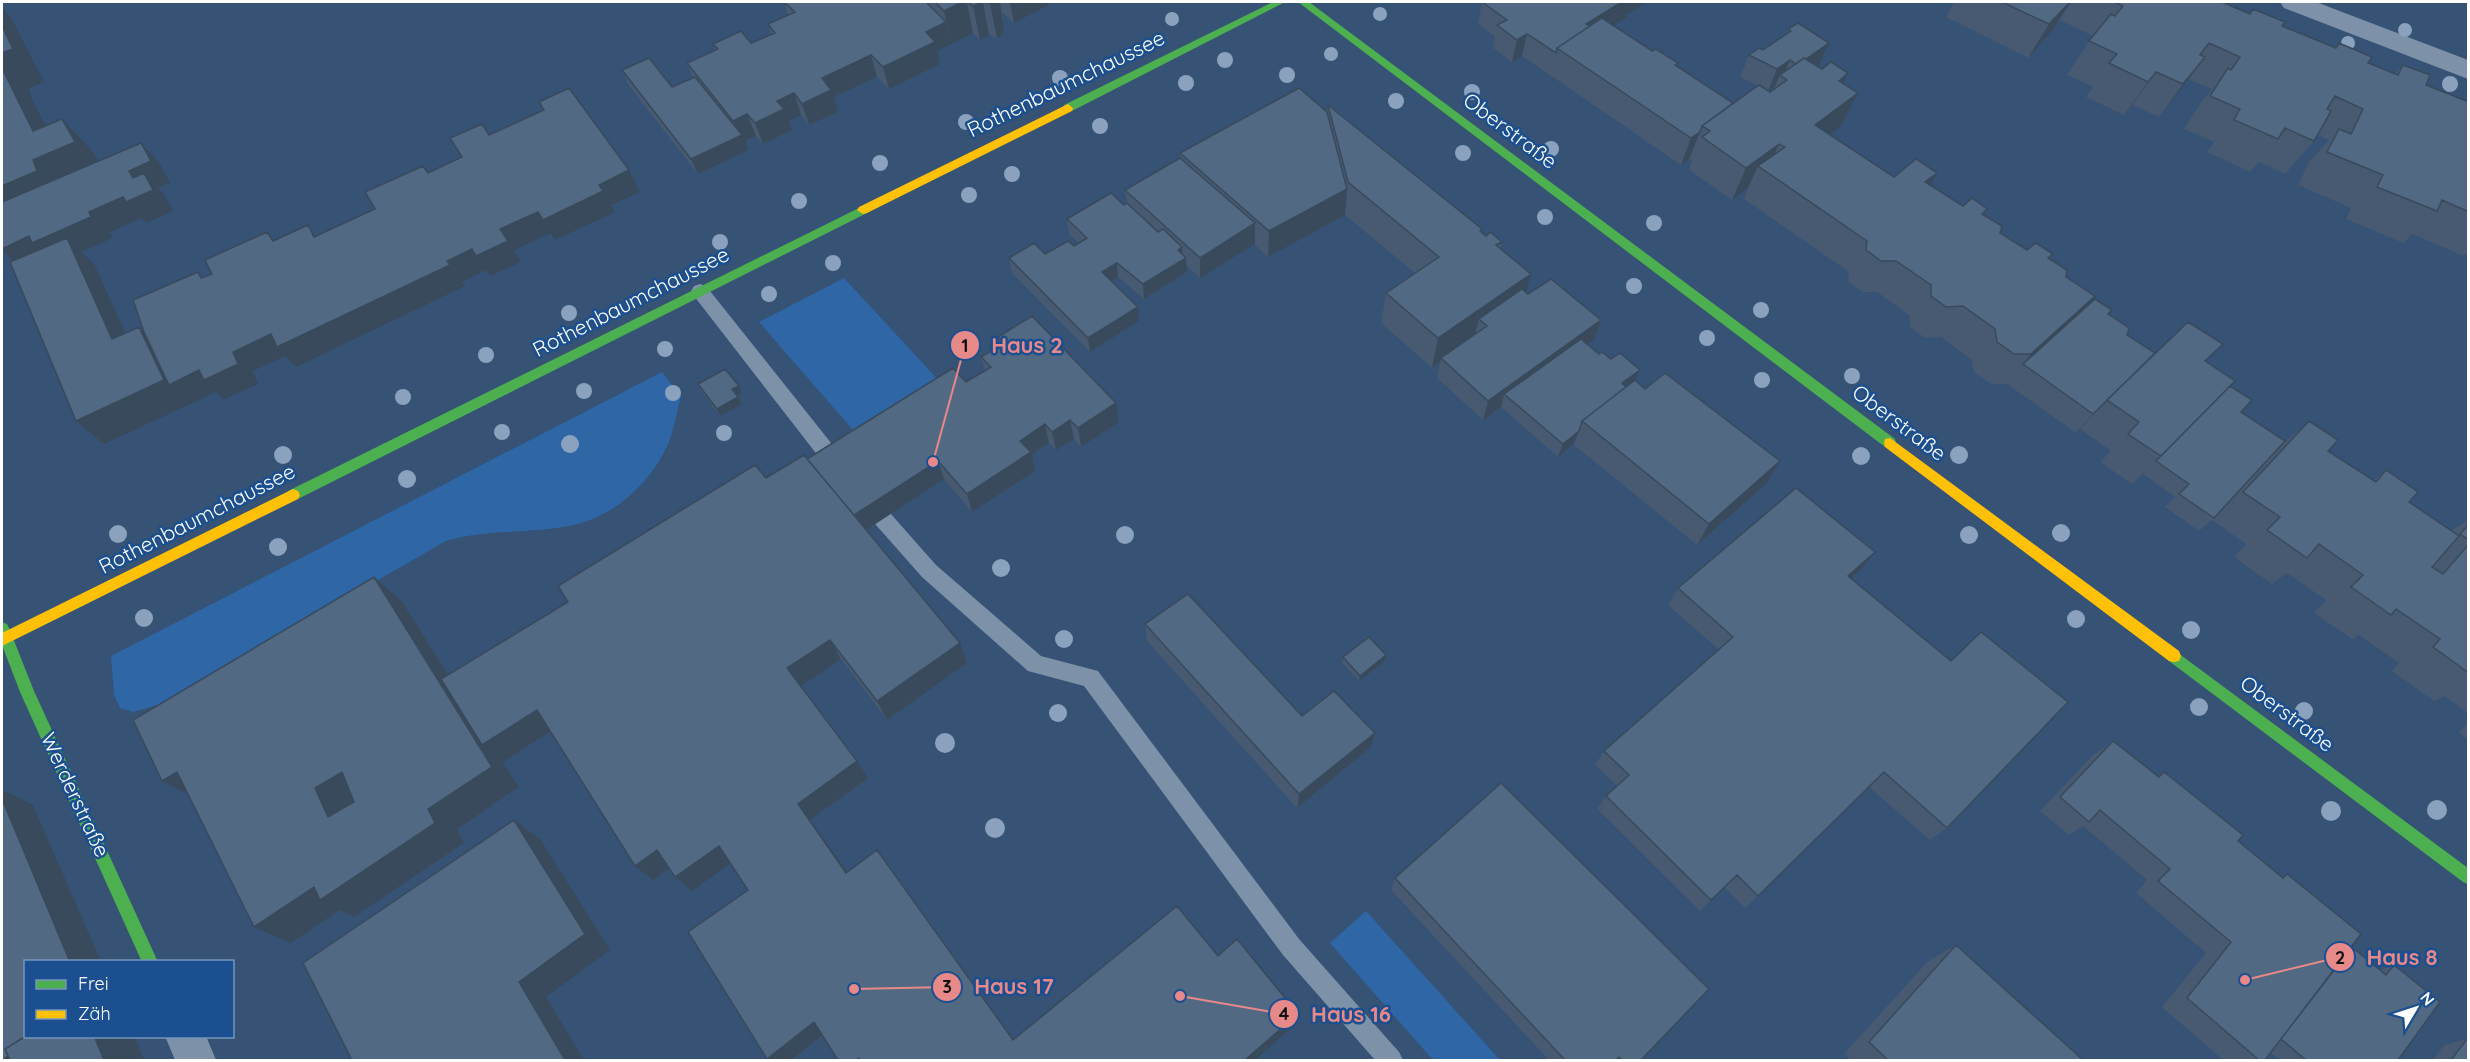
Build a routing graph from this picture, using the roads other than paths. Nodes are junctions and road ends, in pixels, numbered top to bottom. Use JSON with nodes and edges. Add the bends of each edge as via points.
{"nodes":[{"id":1,"x":1280,"y":2,"type":"edge"},
{"id":2,"x":1303,"y":2,"type":"edge"},
{"id":3,"x":2293,"y":2,"type":"edge"},
{"id":4,"x":2469,"y":70,"type":"edge"},
{"id":5,"x":699,"y":291,"type":"junction"},
{"id":6,"x":836,"y":464,"type":"edge"},
{"id":7,"x":883,"y":519,"type":"edge"},
{"id":8,"x":3,"y":635,"type":"edge"},
{"id":9,"x":2469,"y":878,"type":"edge"},
{"id":10,"x":149,"y":960,"type":"edge"},
{"id":11,"x":186,"y":1038,"type":"edge"},
{"id":12,"x":196,"y":1060,"type":"edge"},
{"id":13,"x":1391,"y":1060,"type":"edge"}],
"edges":[{"from":1,"to":5,"type":"street","name":"Rothenbaumchaussee"},
{"from":2,"to":9,"type":"street","name":"Oberstraße"},
{"from":3,"to":4,"type":"street"},
{"from":5,"to":6,"type":"lane"},
{"from":5,"to":8,"type":"street","name":"Rothenbaumchaussee"},
{"from":7,"to":13,"type":"lane","via":[[929,571],[1035,664],[1091,678],[1291,947]]},
{"from":8,"to":10,"type":"street","name":"Werderstraße"},
{"from":11,"to":12,"type":"street"}]}
